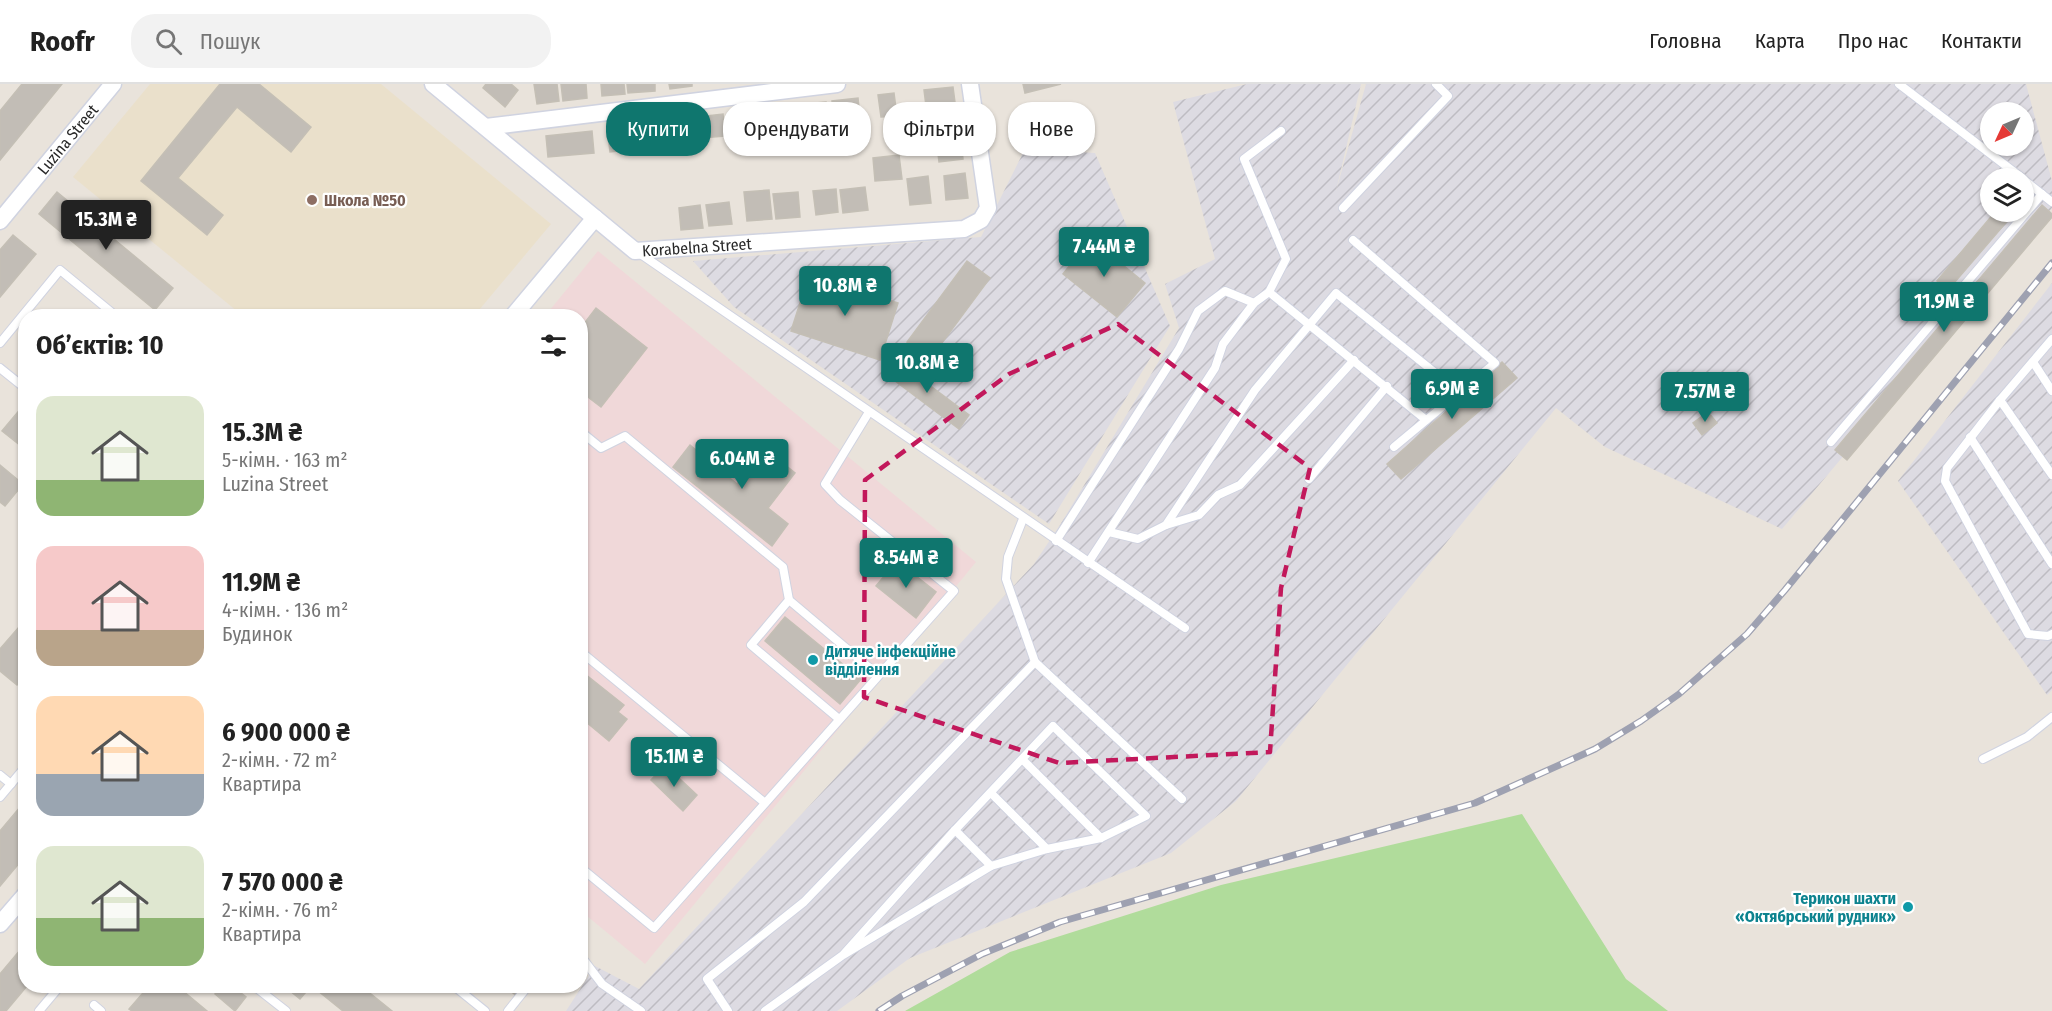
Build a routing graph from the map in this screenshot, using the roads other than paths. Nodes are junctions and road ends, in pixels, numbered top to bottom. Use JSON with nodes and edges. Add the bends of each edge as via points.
{"nodes":[{"id":1,"x":113,"y":84,"type":"edge"},
{"id":2,"x":433,"y":84,"type":"edge"},
{"id":3,"x":837,"y":84,"type":"edge"},
{"id":4,"x":970,"y":84,"type":"edge"},
{"id":5,"x":1436,"y":84,"type":"edge"},
{"id":6,"x":1899,"y":84,"type":"edge"},
{"id":7,"x":486,"y":127,"type":"junction"},
{"id":8,"x":1281,"y":131,"type":"dead end"},
{"id":9,"x":2009,"y":168,"type":"edge"},
{"id":10,"x":2034,"y":188,"type":"edge"},
{"id":11,"x":2042,"y":194,"type":"junction"},
{"id":12,"x":2052,"y":202,"type":"edge"},
{"id":13,"x":1343,"y":208,"type":"dead end"},
{"id":14,"x":595,"y":218,"type":"junction"},
{"id":15,"x":0,"y":221,"type":"edge"},
{"id":16,"x":1353,"y":240,"type":"dead end"},
{"id":17,"x":635,"y":251,"type":"junction"},
{"id":18,"x":1269,"y":292,"type":"junction"},
{"id":19,"x":1254,"y":303,"type":"junction"},
{"id":20,"x":28,"y":309,"type":"edge"},
{"id":21,"x":107,"y":309,"type":"edge"},
{"id":22,"x":519,"y":309,"type":"edge"},
{"id":23,"x":18,"y":321,"type":"edge"},
{"id":24,"x":1310,"y":325,"type":"junction"},
{"id":25,"x":2052,"y":339,"type":"edge"},
{"id":26,"x":0,"y":343,"type":"edge"},
{"id":27,"x":1354,"y":360,"type":"junction"},
{"id":28,"x":2033,"y":362,"type":"junction"},
{"id":29,"x":0,"y":368,"type":"edge"},
{"id":30,"x":18,"y":383,"type":"edge"},
{"id":31,"x":1386,"y":386,"type":"junction"},
{"id":32,"x":2052,"y":391,"type":"edge"},
{"id":33,"x":1459,"y":392,"type":"junction"},
{"id":34,"x":2000,"y":400,"type":"junction"},
{"id":35,"x":869,"y":412,"type":"junction"},
{"id":36,"x":1426,"y":420,"type":"junction"},
{"id":37,"x":588,"y":437,"type":"edge"},
{"id":38,"x":1970,"y":437,"type":"junction"},
{"id":39,"x":1831,"y":442,"type":"dead end"},
{"id":40,"x":1394,"y":447,"type":"dead end"},
{"id":41,"x":2052,"y":475,"type":"edge"},
{"id":42,"x":1309,"y":479,"type":"dead end"},
{"id":43,"x":1023,"y":519,"type":"junction"},
{"id":44,"x":1166,"y":525,"type":"junction"},
{"id":45,"x":1109,"y":532,"type":"junction"},
{"id":46,"x":1056,"y":541,"type":"junction"},
{"id":47,"x":1088,"y":563,"type":"junction"},
{"id":48,"x":2052,"y":564,"type":"edge"},
{"id":49,"x":789,"y":600,"type":"junction"},
{"id":50,"x":1185,"y":628,"type":"dead end"},
{"id":51,"x":2052,"y":634,"type":"edge"},
{"id":52,"x":588,"y":658,"type":"edge"},
{"id":53,"x":1035,"y":662,"type":"junction"},
{"id":54,"x":878,"y":675,"type":"junction"},
{"id":55,"x":2052,"y":717,"type":"edge"},
{"id":56,"x":839,"y":719,"type":"junction"},
{"id":57,"x":1983,"y":759,"type":"dead end"},
{"id":58,"x":1023,"y":760,"type":"junction"},
{"id":59,"x":0,"y":775,"type":"edge"},
{"id":60,"x":18,"y":776,"type":"edge"},
{"id":61,"x":11,"y":784,"type":"junction"},
{"id":62,"x":991,"y":793,"type":"junction"},
{"id":63,"x":0,"y":797,"type":"edge"},
{"id":64,"x":1182,"y":799,"type":"dead end"},
{"id":65,"x":765,"y":803,"type":"junction"},
{"id":66,"x":955,"y":830,"type":"junction"},
{"id":67,"x":1101,"y":838,"type":"junction"},
{"id":68,"x":1047,"y":849,"type":"junction"},
{"id":69,"x":991,"y":866,"type":"junction"},
{"id":70,"x":588,"y":874,"type":"edge"},
{"id":71,"x":18,"y":903,"type":"edge"},
{"id":72,"x":0,"y":924,"type":"edge"},
{"id":73,"x":843,"y":955,"type":"junction"},
{"id":74,"x":588,"y":966,"type":"edge"},
{"id":75,"x":54,"y":993,"type":"edge"},
{"id":76,"x":263,"y":993,"type":"edge"},
{"id":77,"x":463,"y":993,"type":"edge"},
{"id":78,"x":522,"y":993,"type":"edge"},
{"id":79,"x":39,"y":1011,"type":"edge"},
{"id":80,"x":286,"y":1011,"type":"edge"},
{"id":81,"x":485,"y":1011,"type":"edge"},
{"id":82,"x":508,"y":1011,"type":"edge"},
{"id":83,"x":642,"y":1011,"type":"edge"},
{"id":84,"x":728,"y":1011,"type":"edge"},
{"id":85,"x":765,"y":1011,"type":"edge"}],
"edges":[{"from":1,"to":15,"type":"street","name":"Luzina Street"},
{"from":2,"to":7,"type":"street","name":"Korabelna Street"},
{"from":3,"to":7,"type":"street"},
{"from":4,"to":17,"type":"street","name":"Korabelna Street","via":[[988,208],[981,220],[964,229]]},
{"from":5,"to":13,"type":"lane","via":[[1448,96]]},
{"from":6,"to":9,"type":"lane"},
{"from":7,"to":14,"type":"street","name":"Korabelna Street"},
{"from":8,"to":18,"type":"lane","via":[[1244,159],[1287,259]]},
{"from":10,"to":11,"type":"lane"},
{"from":11,"to":12,"type":"lane"},
{"from":11,"to":39,"type":"lane"},
{"from":14,"to":17,"type":"street","name":"Korabelna Street"},
{"from":14,"to":22,"type":"street"},
{"from":16,"to":33,"type":"lane","via":[[1495,363]]},
{"from":17,"to":35,"type":"lane"},
{"from":18,"to":19,"type":"lane"},
{"from":18,"to":24,"type":"lane"},
{"from":19,"to":45,"type":"lane","via":[[1223,344],[1215,368]]},
{"from":19,"to":46,"type":"lane","via":[[1225,291],[1198,311],[1179,349]]},
{"from":20,"to":21,"type":"lane","via":[[60,270]]},
{"from":23,"to":26,"type":"lane"},
{"from":24,"to":27,"type":"lane"},
{"from":24,"to":33,"type":"lane","via":[[1336,293]]},
{"from":24,"to":44,"type":"lane","via":[[1255,390]]},
{"from":25,"to":28,"type":"lane"},
{"from":27,"to":31,"type":"lane"},
{"from":27,"to":44,"type":"lane","via":[[1240,485],[1218,495],[1199,515]]},
{"from":28,"to":32,"type":"lane"},
{"from":28,"to":34,"type":"lane"},
{"from":29,"to":30,"type":"lane"},
{"from":31,"to":36,"type":"lane"},
{"from":31,"to":42,"type":"lane"},
{"from":33,"to":36,"type":"lane"},
{"from":34,"to":38,"type":"lane"},
{"from":34,"to":41,"type":"lane"},
{"from":35,"to":43,"type":"lane"},
{"from":35,"to":54,"type":"lane","via":[[825,484],[954,591]]},
{"from":36,"to":40,"type":"lane"},
{"from":37,"to":49,"type":"lane","via":[[601,448],[625,436],[783,567]]},
{"from":38,"to":48,"type":"lane"},
{"from":38,"to":51,"type":"lane","via":[[1947,468],[1945,481],[2028,634]]},
{"from":43,"to":46,"type":"lane"},
{"from":43,"to":53,"type":"lane","via":[[1008,558],[1006,579]]},
{"from":44,"to":45,"type":"lane","via":[[1138,539]]},
{"from":45,"to":47,"type":"lane"},
{"from":46,"to":47,"type":"lane"},
{"from":47,"to":50,"type":"lane"},
{"from":49,"to":54,"type":"lane"},
{"from":49,"to":56,"type":"lane","via":[[751,645]]},
{"from":52,"to":65,"type":"lane"},
{"from":53,"to":64,"type":"lane"},
{"from":53,"to":84,"type":"lane","via":[[804,902],[707,978]]},
{"from":54,"to":56,"type":"lane"},
{"from":55,"to":57,"type":"lane","via":[[2027,737]]},
{"from":56,"to":65,"type":"lane"},
{"from":58,"to":62,"type":"lane"},
{"from":58,"to":67,"type":"lane"},
{"from":58,"to":67,"type":"lane","via":[[1053,726],[1146,816]]},
{"from":59,"to":61,"type":"lane"},
{"from":60,"to":61,"type":"lane"},
{"from":61,"to":63,"type":"lane"},
{"from":62,"to":66,"type":"lane"},
{"from":62,"to":68,"type":"lane"},
{"from":65,"to":70,"type":"lane","via":[[654,928]]},
{"from":66,"to":69,"type":"lane"},
{"from":66,"to":73,"type":"lane"},
{"from":67,"to":68,"type":"lane"},
{"from":68,"to":69,"type":"lane"},
{"from":69,"to":73,"type":"lane"},
{"from":71,"to":72,"type":"street"},
{"from":73,"to":85,"type":"lane"},
{"from":74,"to":83,"type":"lane","via":[[602,984]]},
{"from":75,"to":79,"type":"lane"},
{"from":76,"to":80,"type":"lane"},
{"from":77,"to":81,"type":"lane"},
{"from":78,"to":82,"type":"lane"}]}
